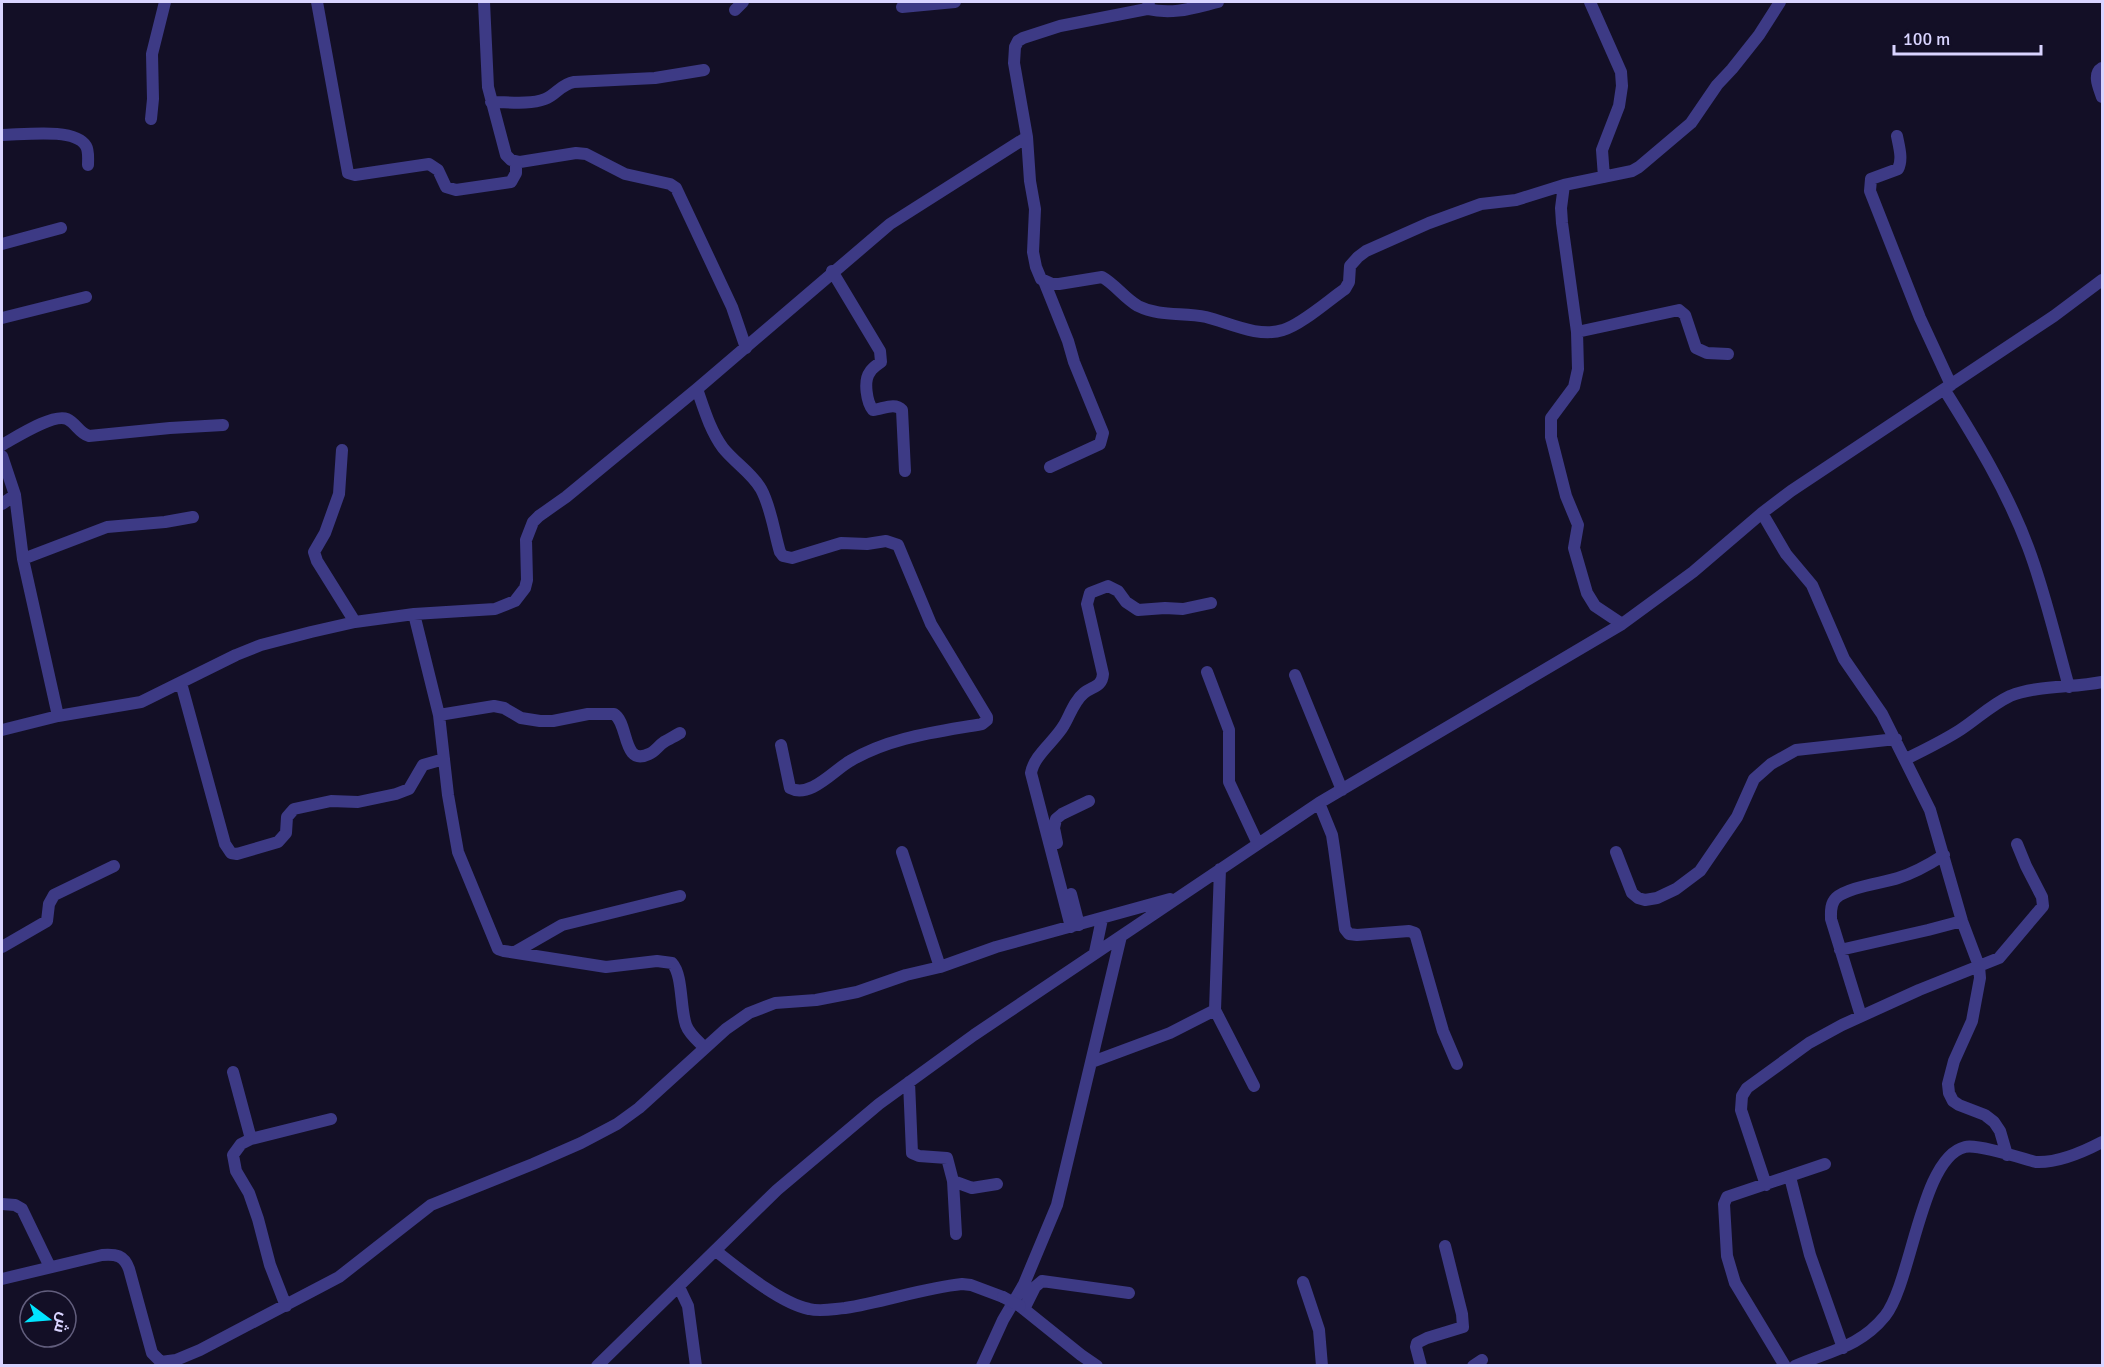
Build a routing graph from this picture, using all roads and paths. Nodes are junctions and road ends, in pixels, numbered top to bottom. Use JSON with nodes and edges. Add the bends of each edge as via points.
{"nodes":[{"id":1,"x":165,"y":2,"type":"edge"},
{"id":2,"x":317,"y":2,"type":"edge"},
{"id":3,"x":484,"y":2,"type":"edge"},
{"id":4,"x":955,"y":2,"type":"edge"},
{"id":5,"x":1218,"y":2,"type":"edge"},
{"id":6,"x":1590,"y":2,"type":"edge"},
{"id":7,"x":1780,"y":2,"type":"edge"},
{"id":8,"x":1148,"y":5,"type":"edge"},
{"id":9,"x":902,"y":8,"type":"dead end"},
{"id":10,"x":2103,"y":68,"type":"edge"},
{"id":11,"x":704,"y":70,"type":"dead end"},
{"id":12,"x":2103,"y":97,"type":"edge"},
{"id":13,"x":491,"y":102,"type":"junction"},
{"id":14,"x":151,"y":119,"type":"dead end"},
{"id":15,"x":2,"y":135,"type":"edge"},
{"id":16,"x":1897,"y":136,"type":"dead end"},
{"id":17,"x":1027,"y":137,"type":"junction"},
{"id":18,"x":516,"y":162,"type":"junction"},
{"id":19,"x":88,"y":165,"type":"dead end"},
{"id":20,"x":1604,"y":177,"type":"junction"},
{"id":21,"x":1564,"y":185,"type":"junction"},
{"id":22,"x":61,"y":228,"type":"dead end"},
{"id":23,"x":2,"y":244,"type":"edge"},
{"id":24,"x":832,"y":271,"type":"junction"},
{"id":25,"x":2103,"y":280,"type":"edge"},
{"id":26,"x":1044,"y":281,"type":"junction"},
{"id":27,"x":86,"y":297,"type":"dead end"},
{"id":28,"x":2,"y":318,"type":"edge"},
{"id":29,"x":1576,"y":332,"type":"junction"},
{"id":30,"x":746,"y":348,"type":"junction"},
{"id":31,"x":1728,"y":354,"type":"dead end"},
{"id":32,"x":1948,"y":387,"type":"junction"},
{"id":33,"x":697,"y":388,"type":"junction"},
{"id":34,"x":224,"y":425,"type":"dead end"},
{"id":35,"x":2,"y":445,"type":"edge"},
{"id":36,"x":342,"y":450,"type":"dead end"},
{"id":37,"x":2,"y":456,"type":"edge"},
{"id":38,"x":1050,"y":467,"type":"dead end"},
{"id":39,"x":905,"y":471,"type":"dead end"},
{"id":40,"x":5,"y":475,"type":"edge"},
{"id":41,"x":15,"y":495,"type":"junction"},
{"id":42,"x":2,"y":504,"type":"edge"},
{"id":43,"x":1762,"y":513,"type":"junction"},
{"id":44,"x":193,"y":517,"type":"dead end"},
{"id":45,"x":23,"y":559,"type":"junction"},
{"id":46,"x":1211,"y":603,"type":"dead end"},
{"id":47,"x":414,"y":614,"type":"junction"},
{"id":48,"x":355,"y":622,"type":"junction"},
{"id":49,"x":1622,"y":624,"type":"junction"},
{"id":50,"x":1207,"y":672,"type":"dead end"},
{"id":51,"x":1295,"y":675,"type":"dead end"},
{"id":52,"x":181,"y":682,"type":"junction"},
{"id":53,"x":2103,"y":682,"type":"edge"},
{"id":54,"x":2069,"y":687,"type":"junction"},
{"id":55,"x":439,"y":715,"type":"junction"},
{"id":56,"x":58,"y":716,"type":"junction"},
{"id":57,"x":2,"y":730,"type":"edge"},
{"id":58,"x":680,"y":733,"type":"dead end"},
{"id":59,"x":1896,"y":739,"type":"junction"},
{"id":60,"x":781,"y":745,"type":"dead end"},
{"id":61,"x":444,"y":759,"type":"junction"},
{"id":62,"x":1906,"y":759,"type":"junction"},
{"id":63,"x":1342,"y":790,"type":"junction"},
{"id":64,"x":1089,"y":801,"type":"dead end"},
{"id":65,"x":1319,"y":803,"type":"junction"},
{"id":66,"x":1258,"y":844,"type":"junction"},
{"id":67,"x":2017,"y":844,"type":"dead end"},
{"id":68,"x":902,"y":852,"type":"dead end"},
{"id":69,"x":1616,"y":852,"type":"dead end"},
{"id":70,"x":1944,"y":855,"type":"junction"},
{"id":71,"x":114,"y":867,"type":"dead end"},
{"id":72,"x":1220,"y":869,"type":"junction"},
{"id":73,"x":1185,"y":895,"type":"junction"},
{"id":74,"x":680,"y":896,"type":"dead end"},
{"id":75,"x":1102,"y":919,"type":"junction"},
{"id":76,"x":1962,"y":921,"type":"junction"},
{"id":77,"x":1075,"y":926,"type":"junction"},
{"id":78,"x":1121,"y":936,"type":"junction"},
{"id":79,"x":2,"y":947,"type":"edge"},
{"id":80,"x":1840,"y":950,"type":"junction"},
{"id":81,"x":515,"y":952,"type":"junction"},
{"id":82,"x":1095,"y":952,"type":"junction"},
{"id":83,"x":1979,"y":966,"type":"junction"},
{"id":84,"x":940,"y":967,"type":"junction"},
{"id":85,"x":1215,"y":1010,"type":"junction"},
{"id":86,"x":1861,"y":1016,"type":"junction"},
{"id":87,"x":705,"y":1048,"type":"junction"},
{"id":88,"x":1092,"y":1062,"type":"junction"},
{"id":89,"x":1457,"y":1064,"type":"dead end"},
{"id":90,"x":233,"y":1072,"type":"dead end"},
{"id":91,"x":909,"y":1082,"type":"junction"},
{"id":92,"x":1254,"y":1086,"type":"dead end"},
{"id":93,"x":331,"y":1119,"type":"dead end"},
{"id":94,"x":251,"y":1139,"type":"junction"},
{"id":95,"x":2103,"y":1142,"type":"edge"},
{"id":96,"x":2007,"y":1155,"type":"junction"},
{"id":97,"x":1825,"y":1164,"type":"dead end"},
{"id":98,"x":1790,"y":1177,"type":"junction"},
{"id":99,"x":953,"y":1181,"type":"junction"},
{"id":100,"x":997,"y":1184,"type":"dead end"},
{"id":101,"x":1766,"y":1185,"type":"junction"},
{"id":102,"x":2,"y":1204,"type":"edge"},
{"id":103,"x":956,"y":1234,"type":"dead end"},
{"id":104,"x":1445,"y":1246,"type":"dead end"},
{"id":105,"x":716,"y":1251,"type":"junction"},
{"id":106,"x":50,"y":1267,"type":"junction"},
{"id":107,"x":2,"y":1280,"type":"edge"},
{"id":108,"x":1303,"y":1282,"type":"dead end"},
{"id":109,"x":679,"y":1287,"type":"junction"},
{"id":110,"x":1129,"y":1293,"type":"dead end"},
{"id":111,"x":286,"y":1306,"type":"junction"},
{"id":112,"x":1022,"y":1308,"type":"junction"},
{"id":113,"x":1843,"y":1347,"type":"junction"},
{"id":114,"x":160,"y":1364,"type":"edge"},
{"id":115,"x":597,"y":1365,"type":"edge"},
{"id":116,"x":696,"y":1365,"type":"edge"},
{"id":117,"x":982,"y":1365,"type":"edge"},
{"id":118,"x":1097,"y":1365,"type":"edge"},
{"id":119,"x":1322,"y":1365,"type":"edge"},
{"id":120,"x":1421,"y":1365,"type":"edge"},
{"id":121,"x":1785,"y":1365,"type":"edge"},
{"id":122,"x":1795,"y":1365,"type":"edge"}],
"edges":[{"from":1,"to":14,"type":"street","via":[[152,54]]},
{"from":2,"to":18,"type":"street","via":[[348,173],[429,164],[438,170],[446,187],[456,190],[511,182]]},
{"from":3,"to":13,"type":"street"},
{"from":4,"to":9,"type":"street"},
{"from":5,"to":8,"type":"street","via":[[1175,12]]},
{"from":6,"to":20,"type":"street","via":[[1621,72],[1617,113],[1602,150]]},
{"from":7,"to":20,"type":"street","via":[[1740,61],[1717,85],[1685,130],[1639,167]]},
{"from":8,"to":17,"type":"street","via":[[1060,26],[1018,41],[1014,63]]},
{"from":10,"to":12,"type":"street","via":[[2096,75]]},
{"from":11,"to":13,"type":"street","via":[[655,78],[573,82],[543,100]]},
{"from":13,"to":18,"type":"street","via":[[503,148]]},
{"from":15,"to":19,"type":"street","via":[[74,137],[86,145]]},
{"from":16,"to":32,"type":"street","via":[[1900,166],[1871,179],[1870,191]]},
{"from":17,"to":24,"type":"street","via":[[890,224]]},
{"from":17,"to":26,"type":"street","via":[[1035,209],[1034,252],[1038,274]]},
{"from":18,"to":30,"type":"street","via":[[586,154],[625,174],[670,184],[676,189],[732,308]]},
{"from":20,"to":21,"type":"street"},
{"from":21,"to":26,"type":"street","via":[[1516,200],[1481,204],[1366,251],[1350,266],[1345,289],[1294,325],[1275,332],[1251,330],[1206,317],[1152,311],[1137,305],[1102,277],[1059,284]]},
{"from":21,"to":29,"type":"street","via":[[1562,223]]},
{"from":22,"to":23,"type":"street"},
{"from":24,"to":30,"type":"street"},
{"from":24,"to":39,"type":"street","via":[[880,351],[881,362],[870,371],[867,380],[870,405],[873,410],[894,405],[902,410]]},
{"from":25,"to":32,"type":"street"},
{"from":26,"to":38,"type":"street","via":[[1104,433],[1100,444]]},
{"from":27,"to":28,"type":"street"},
{"from":29,"to":31,"type":"street","via":[[1679,310],[1685,315],[1696,348]]},
{"from":29,"to":49,"type":"street","via":[[1577,379],[1551,418],[1551,437],[1578,525],[1574,548],[1587,593],[1594,606]]},
{"from":30,"to":33,"type":"street"},
{"from":32,"to":43,"type":"street"},
{"from":32,"to":54,"type":"street","via":[[2028,546]]},
{"from":33,"to":47,"type":"street","via":[[533,522],[526,540],[527,580],[515,601],[495,609]]},
{"from":33,"to":60,"type":"street","via":[[718,441],[764,495],[783,556],[792,558],[852,542],[886,541],[898,545],[931,624],[987,717],[982,724],[924,733],[872,751],[818,785],[798,790],[790,788]]},
{"from":34,"to":35,"type":"street","via":[[89,436],[60,418]]},
{"from":36,"to":48,"type":"street","via":[[339,494],[315,556]]},
{"from":37,"to":40,"type":"street"},
{"from":40,"to":41,"type":"street"},
{"from":41,"to":42,"type":"street"},
{"from":41,"to":45,"type":"street"},
{"from":43,"to":49,"type":"street","via":[[1694,572]]},
{"from":43,"to":59,"type":"street","via":[[1786,554],[1812,585],[1844,659]]},
{"from":44,"to":45,"type":"street","via":[[107,527]]},
{"from":45,"to":56,"type":"street"},
{"from":46,"to":77,"type":"street","via":[[1183,609],[1138,610],[1108,586],[1095,590],[1088,598],[1102,681],[1079,699],[1031,772]]},
{"from":47,"to":48,"type":"street"},
{"from":47,"to":55,"type":"street"},
{"from":48,"to":52,"type":"street","via":[[261,645]]},
{"from":49,"to":63,"type":"street"},
{"from":50,"to":66,"type":"street","via":[[1229,730],[1230,782]]},
{"from":51,"to":63,"type":"street"},
{"from":52,"to":56,"type":"street","via":[[141,702]]},
{"from":52,"to":61,"type":"street","via":[[225,844],[231,853],[278,842],[286,833],[287,816],[294,809],[396,794],[409,789],[423,765]]},
{"from":53,"to":54,"type":"street"},
{"from":54,"to":62,"type":"street","via":[[2009,697],[1962,729]]},
{"from":55,"to":58,"type":"street","via":[[494,706],[521,718],[540,721],[614,714],[621,721],[628,748],[641,756]]},
{"from":55,"to":61,"type":"street"},
{"from":56,"to":57,"type":"street"},
{"from":59,"to":62,"type":"street"},
{"from":59,"to":69,"type":"street","via":[[1796,750],[1770,764],[1754,779],[1737,817],[1700,872],[1657,898],[1645,900],[1632,893]]},
{"from":61,"to":81,"type":"street","via":[[454,833],[464,870],[494,943],[498,949]]},
{"from":62,"to":70,"type":"street","via":[[1930,810]]},
{"from":63,"to":65,"type":"street"},
{"from":64,"to":77,"type":"street","via":[[1058,816],[1054,822]]},
{"from":65,"to":66,"type":"street"},
{"from":65,"to":89,"type":"street","via":[[1332,836],[1345,929],[1357,935],[1409,930],[1415,933],[1443,1031]]},
{"from":66,"to":72,"type":"street"},
{"from":67,"to":83,"type":"street","via":[[2043,906],[1999,958]]},
{"from":68,"to":84,"type":"street"},
{"from":70,"to":76,"type":"street"},
{"from":70,"to":80,"type":"street","via":[[1901,878],[1838,896],[1831,908],[1831,920]]},
{"from":71,"to":79,"type":"street","via":[[54,895],[47,921]]},
{"from":72,"to":73,"type":"street"},
{"from":72,"to":85,"type":"street"},
{"from":73,"to":75,"type":"street"},
{"from":73,"to":78,"type":"street"},
{"from":74,"to":81,"type":"street","via":[[562,925]]},
{"from":75,"to":77,"type":"street"},
{"from":75,"to":82,"type":"street"},
{"from":76,"to":80,"type":"street"},
{"from":76,"to":83,"type":"street"},
{"from":77,"to":84,"type":"street"},
{"from":78,"to":82,"type":"street"},
{"from":78,"to":88,"type":"street"},
{"from":80,"to":86,"type":"street"},
{"from":81,"to":87,"type":"street","via":[[606,967],[672,963],[686,1024]]},
{"from":82,"to":91,"type":"street"},
{"from":83,"to":86,"type":"street"},
{"from":83,"to":96,"type":"street","via":[[1978,997],[1954,1061],[1949,1093],[1959,1105],[1994,1122]]},
{"from":84,"to":87,"type":"street","via":[[836,997],[761,1007],[740,1018]]},
{"from":85,"to":88,"type":"street","via":[[1170,1033]]},
{"from":85,"to":92,"type":"street"},
{"from":86,"to":101,"type":"street","via":[[1809,1043],[1753,1083],[1742,1096],[1741,1110]]},
{"from":87,"to":111,"type":"street","via":[[617,1124],[534,1164],[431,1205],[339,1277]]},
{"from":88,"to":117,"type":"street","via":[[1057,1205],[1024,1284]]},
{"from":90,"to":94,"type":"street"},
{"from":91,"to":99,"type":"street","via":[[912,1152],[947,1158]]},
{"from":91,"to":105,"type":"street","via":[[814,1157]]},
{"from":93,"to":94,"type":"street"},
{"from":94,"to":111,"type":"street","via":[[236,1149],[233,1162],[249,1193]]},
{"from":95,"to":96,"type":"street","via":[[2047,1162]]},
{"from":96,"to":113,"type":"street","via":[[1973,1146],[1956,1150],[1946,1158],[1922,1211],[1892,1305],[1868,1334]]},
{"from":97,"to":98,"type":"street"},
{"from":98,"to":101,"type":"street"},
{"from":98,"to":113,"type":"street","via":[[1810,1255]]},
{"from":99,"to":100,"type":"street","via":[[972,1188]]},
{"from":99,"to":103,"type":"street"},
{"from":101,"to":121,"type":"street","via":[[1725,1199],[1727,1256],[1735,1283]]},
{"from":102,"to":106,"type":"street","via":[[22,1209]]},
{"from":104,"to":120,"type":"street","via":[[1463,1327],[1418,1343]]},
{"from":105,"to":109,"type":"street"},
{"from":105,"to":112,"type":"street","bridge":true,"via":[[763,1286],[810,1310],[858,1306],[962,1284],[1003,1297]]},
{"from":106,"to":107,"type":"street"},
{"from":106,"to":114,"type":"street","via":[[113,1254],[126,1261],[152,1353]]},
{"from":108,"to":119,"type":"street","via":[[1319,1330]]},
{"from":109,"to":115,"type":"street"},
{"from":109,"to":116,"type":"street","via":[[688,1306]]},
{"from":110,"to":112,"type":"street","via":[[1042,1281]]},
{"from":111,"to":114,"type":"street","via":[[200,1350]]},
{"from":112,"to":118,"type":"street"},
{"from":113,"to":122,"type":"street"}]}
